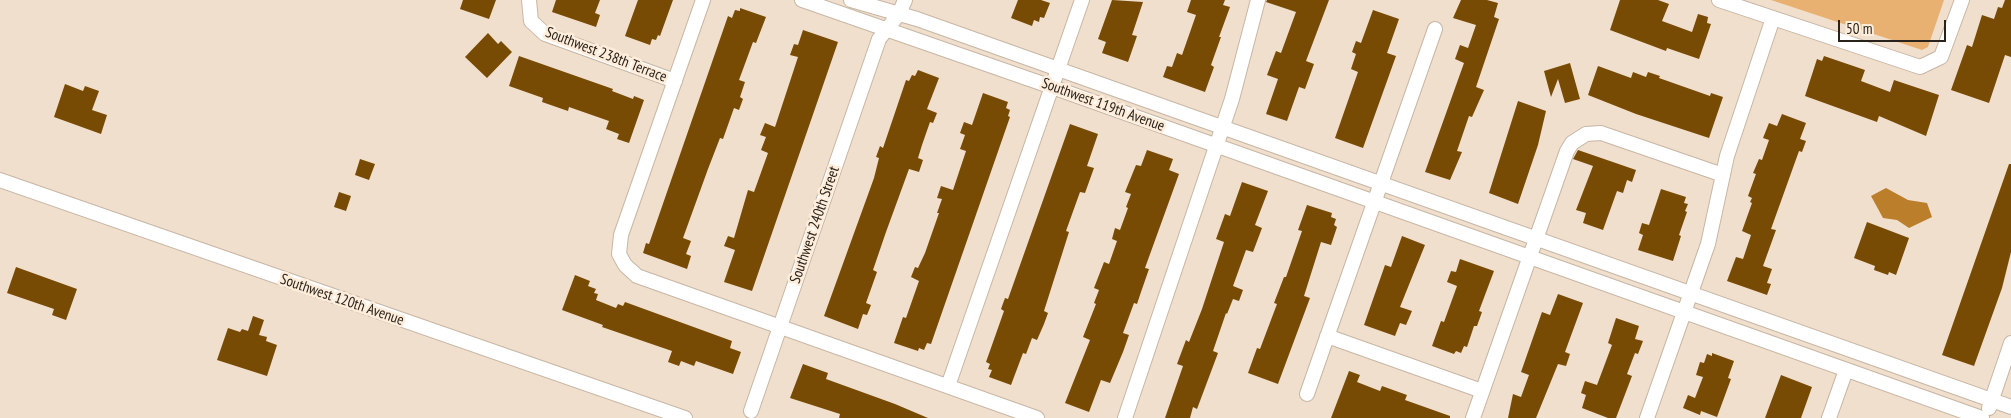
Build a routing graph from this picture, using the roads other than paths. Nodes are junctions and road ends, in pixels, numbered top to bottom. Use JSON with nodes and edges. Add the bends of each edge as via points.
{"nodes":[{"id":1,"x":529,"y":0,"type":"edge"},
{"id":2,"x":703,"y":0,"type":"edge"},
{"id":3,"x":802,"y":0,"type":"edge"},
{"id":4,"x":851,"y":0,"type":"edge"},
{"id":5,"x":905,"y":0,"type":"edge"},
{"id":6,"x":1082,"y":0,"type":"edge"},
{"id":7,"x":1258,"y":0,"type":"edge"},
{"id":8,"x":1719,"y":0,"type":"edge"},
{"id":9,"x":1962,"y":0,"type":"edge"},
{"id":10,"x":877,"y":4,"type":"edge"},
{"id":11,"x":899,"y":14,"type":"junction"},
{"id":12,"x":1773,"y":18,"type":"junction"},
{"id":13,"x":1435,"y":29,"type":"dead end"},
{"id":14,"x":881,"y":31,"type":"junction"},
{"id":15,"x":1058,"y":69,"type":"junction"},
{"id":16,"x":675,"y":81,"type":"junction"},
{"id":17,"x":1052,"y":87,"type":"junction"},
{"id":18,"x":1222,"y":127,"type":"junction"},
{"id":19,"x":1216,"y":146,"type":"junction"},
{"id":20,"x":1723,"y":176,"type":"junction"},
{"id":21,"x":0,"y":180,"type":"edge"},
{"id":22,"x":1382,"y":184,"type":"junction"},
{"id":23,"x":1376,"y":202,"type":"junction"},
{"id":24,"x":1537,"y":239,"type":"junction"},
{"id":25,"x":1530,"y":258,"type":"junction"},
{"id":26,"x":1692,"y":294,"type":"junction"},
{"id":27,"x":1685,"y":313,"type":"junction"},
{"id":28,"x":781,"y":326,"type":"junction"},
{"id":29,"x":1328,"y":336,"type":"junction"},
{"id":30,"x":2011,"y":343,"type":"edge"},
{"id":31,"x":1846,"y":370,"type":"junction"},
{"id":32,"x":948,"y":386,"type":"junction"},
{"id":33,"x":1482,"y":391,"type":"junction"},
{"id":34,"x":1307,"y":394,"type":"dead end"},
{"id":35,"x":1992,"y":401,"type":"junction"},
{"id":36,"x":2011,"y":408,"type":"edge"},
{"id":37,"x":751,"y":411,"type":"dead end"},
{"id":38,"x":685,"y":418,"type":"edge"},
{"id":39,"x":1038,"y":418,"type":"edge"},
{"id":40,"x":1125,"y":418,"type":"edge"},
{"id":41,"x":1473,"y":418,"type":"edge"},
{"id":42,"x":1647,"y":418,"type":"edge"},
{"id":43,"x":1829,"y":418,"type":"edge"},
{"id":44,"x":1984,"y":418,"type":"edge"}],
"edges":[{"from":1,"to":16,"type":"street","name":"Southwest 238th Terrace","via":[[531,21],[545,34]]},
{"from":2,"to":16,"type":"street"},
{"from":3,"to":14,"type":"street","name":"Southwest 119th Avenue"},
{"from":4,"to":10,"type":"street"},
{"from":5,"to":11,"type":"street","name":"Southwest 240th Street"},
{"from":6,"to":15,"type":"street"},
{"from":7,"to":18,"type":"street"},
{"from":8,"to":12,"type":"street"},
{"from":9,"to":12,"type":"street","via":[[1941,57],[1920,67]]},
{"from":10,"to":11,"type":"street"},
{"from":10,"to":14,"type":"street","name":"Southwest 240th Street"},
{"from":11,"to":14,"type":"street","name":"Southwest 240th Street"},
{"from":11,"to":15,"type":"street"},
{"from":12,"to":20,"type":"street","via":[[1733,136]]},
{"from":13,"to":22,"type":"street"},
{"from":14,"to":17,"type":"street","name":"Southwest 119th Avenue"},
{"from":14,"to":28,"type":"street","name":"Southwest 240th Street"},
{"from":15,"to":17,"type":"street"},
{"from":15,"to":18,"type":"street"},
{"from":16,"to":28,"type":"street","via":[[621,235],[622,260],[637,276]]},
{"from":17,"to":19,"type":"street","name":"Southwest 119th Avenue"},
{"from":17,"to":32,"type":"street"},
{"from":18,"to":19,"type":"street"},
{"from":18,"to":22,"type":"street"},
{"from":19,"to":23,"type":"street","name":"Southwest 119th Avenue"},
{"from":19,"to":40,"type":"street"},
{"from":20,"to":24,"type":"street","via":[[1606,134],[1586,134],[1572,143],[1567,151]]},
{"from":20,"to":26,"type":"street","via":[[1713,228]]},
{"from":21,"to":38,"type":"street","name":"Southwest 120th Avenue"},
{"from":22,"to":23,"type":"street"},
{"from":22,"to":24,"type":"street"},
{"from":23,"to":25,"type":"street","name":"Southwest 119th Avenue"},
{"from":23,"to":29,"type":"street"},
{"from":24,"to":25,"type":"street"},
{"from":24,"to":26,"type":"street"},
{"from":25,"to":27,"type":"street","name":"Southwest 119th Avenue"},
{"from":25,"to":33,"type":"street"},
{"from":26,"to":27,"type":"street"},
{"from":26,"to":35,"type":"street"},
{"from":27,"to":31,"type":"street","name":"Southwest 119th Avenue"},
{"from":27,"to":42,"type":"street"},
{"from":28,"to":32,"type":"street"},
{"from":28,"to":37,"type":"street","name":"Southwest 240th Street"},
{"from":29,"to":33,"type":"street"},
{"from":29,"to":34,"type":"street"},
{"from":30,"to":35,"type":"street"},
{"from":31,"to":43,"type":"street"},
{"from":31,"to":44,"type":"street","name":"Southwest 119th Avenue"},
{"from":32,"to":39,"type":"street"},
{"from":33,"to":41,"type":"street"},
{"from":35,"to":36,"type":"street"},
{"from":35,"to":44,"type":"street"}]}
